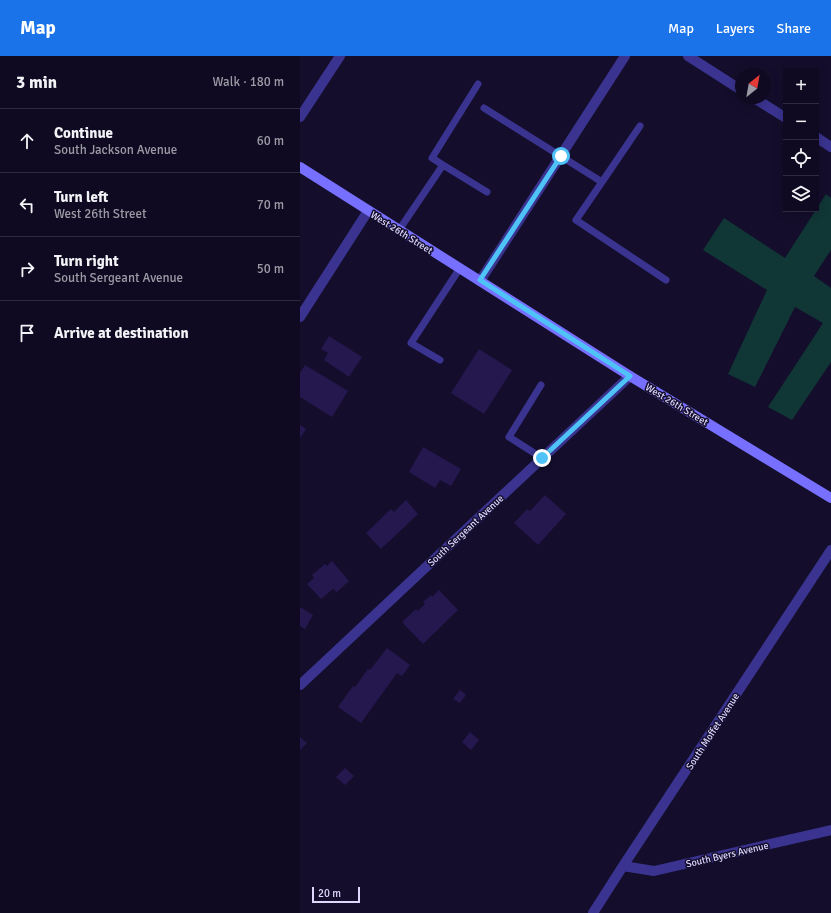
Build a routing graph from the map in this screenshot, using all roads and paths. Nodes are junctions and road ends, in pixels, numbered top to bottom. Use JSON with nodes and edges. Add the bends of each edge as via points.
{"nodes":[{"id":1,"x":340,"y":56,"type":"edge"},
{"id":2,"x":625,"y":56,"type":"edge"},
{"id":3,"x":688,"y":56,"type":"edge"},
{"id":4,"x":478,"y":84,"type":"dead end"},
{"id":5,"x":735,"y":86,"type":"edge"},
{"id":6,"x":764,"y":104,"type":"edge"},
{"id":7,"x":484,"y":108,"type":"dead end"},
{"id":8,"x":783,"y":116,"type":"edge"},
{"id":9,"x":300,"y":117,"type":"edge"},
{"id":10,"x":640,"y":126,"type":"dead end"},
{"id":11,"x":819,"y":139,"type":"edge"},
{"id":12,"x":831,"y":146,"type":"edge"},
{"id":13,"x":561,"y":156,"type":"junction"},
{"id":14,"x":443,"y":165,"type":"junction"},
{"id":15,"x":300,"y":167,"type":"edge"},
{"id":16,"x":602,"y":182,"type":"junction"},
{"id":17,"x":487,"y":192,"type":"dead end"},
{"id":18,"x":368,"y":211,"type":"junction"},
{"id":19,"x":399,"y":230,"type":"junction"},
{"id":20,"x":460,"y":268,"type":"junction"},
{"id":21,"x":480,"y":280,"type":"junction"},
{"id":22,"x":666,"y":280,"type":"dead end"},
{"id":23,"x":300,"y":317,"type":"edge"},
{"id":24,"x":440,"y":360,"type":"dead end"},
{"id":25,"x":630,"y":376,"type":"junction"},
{"id":26,"x":541,"y":385,"type":"dead end"},
{"id":27,"x":542,"y":458,"type":"junction"},
{"id":28,"x":831,"y":498,"type":"edge"},
{"id":29,"x":831,"y":550,"type":"edge"},
{"id":30,"x":300,"y":684,"type":"edge"},
{"id":31,"x":831,"y":830,"type":"edge"},
{"id":32,"x":623,"y":866,"type":"junction"},
{"id":33,"x":593,"y":913,"type":"edge"}],
"edges":[{"from":1,"to":9,"type":"street"},
{"from":2,"to":13,"type":"street"},
{"from":3,"to":5,"type":"street"},
{"from":4,"to":14,"type":"lane","via":[[432,158]]},
{"from":6,"to":8,"type":"street"},
{"from":7,"to":13,"type":"lane"},
{"from":10,"to":16,"type":"lane"},
{"from":11,"to":12,"type":"street"},
{"from":13,"to":16,"type":"lane"},
{"from":13,"to":21,"type":"street"},
{"from":14,"to":17,"type":"lane"},
{"from":14,"to":19,"type":"lane"},
{"from":15,"to":18,"type":"main road","name":"West 26th Street"},
{"from":16,"to":22,"type":"lane","via":[[576,220]]},
{"from":18,"to":19,"type":"main road","name":"West 26th Street"},
{"from":18,"to":23,"type":"street"},
{"from":19,"to":20,"type":"main road","name":"West 26th Street"},
{"from":20,"to":21,"type":"main road","name":"West 26th Street"},
{"from":20,"to":24,"type":"lane","via":[[411,343]]},
{"from":21,"to":25,"type":"main road","name":"West 26th Street"},
{"from":25,"to":27,"type":"street","name":"South Sergeant Avenue"},
{"from":25,"to":28,"type":"main road","name":"West 26th Street"},
{"from":26,"to":27,"type":"lane","via":[[509,437]]},
{"from":27,"to":30,"type":"street","name":"South Sergeant Avenue"},
{"from":29,"to":32,"type":"street","name":"South Moffet Avenue"},
{"from":31,"to":32,"type":"street","name":"South Byers Avenue","via":[[654,871]]},
{"from":32,"to":33,"type":"street","name":"South Moffet Avenue"}]}
